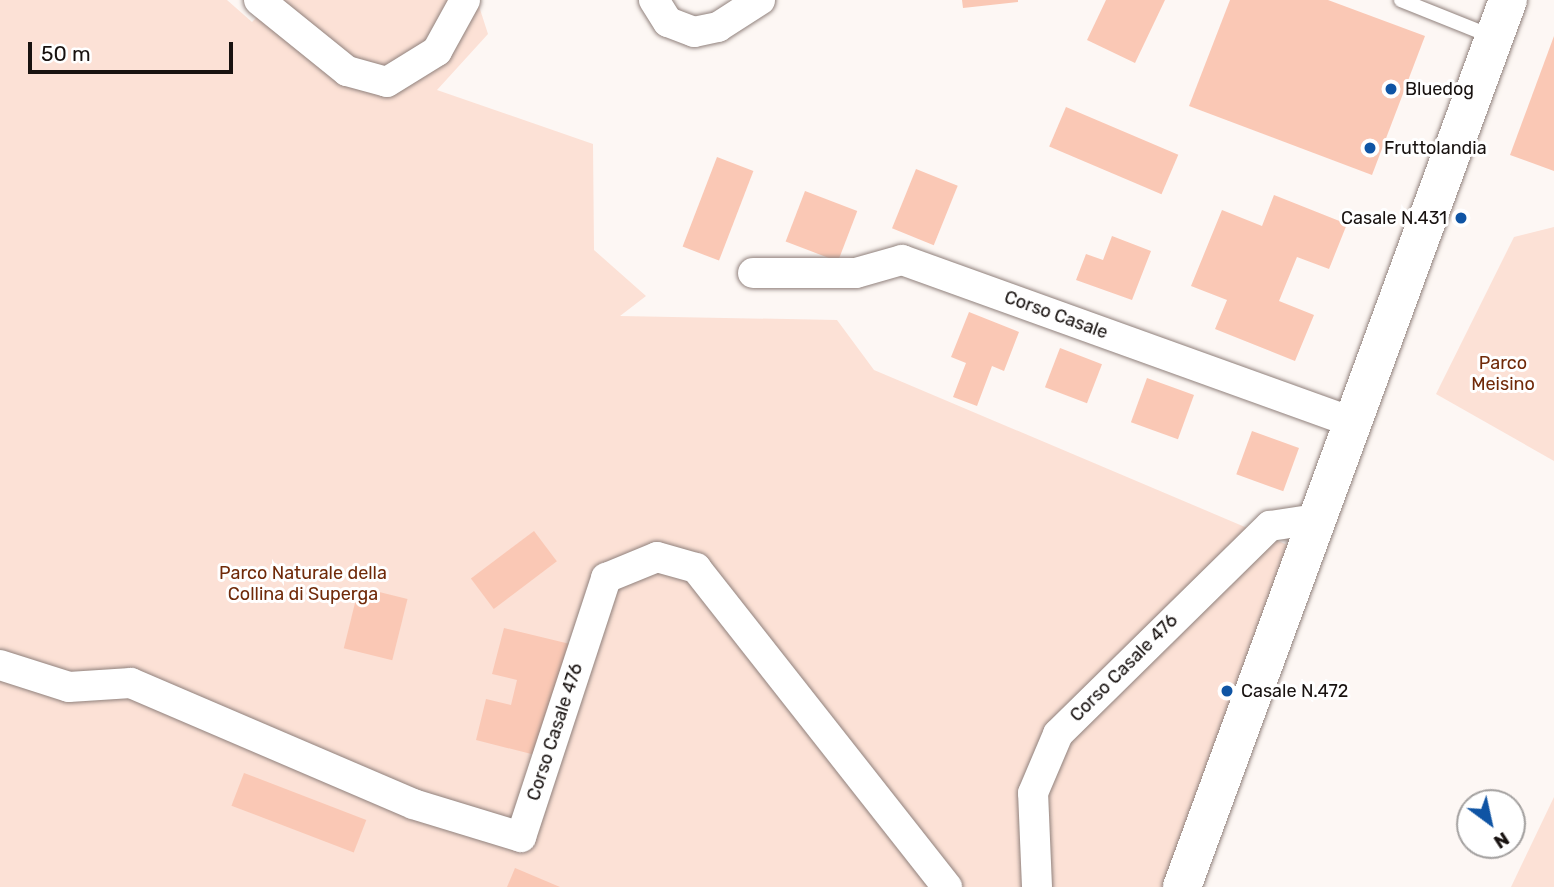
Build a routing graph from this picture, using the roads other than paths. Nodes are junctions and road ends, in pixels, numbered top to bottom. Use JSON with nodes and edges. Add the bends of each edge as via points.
{"nodes":[{"id":1,"x":259,"y":0,"type":"edge"},
{"id":2,"x":465,"y":0,"type":"edge"},
{"id":3,"x":654,"y":0,"type":"edge"},
{"id":4,"x":760,"y":0,"type":"edge"},
{"id":5,"x":1401,"y":0,"type":"edge"},
{"id":6,"x":1508,"y":0,"type":"edge"},
{"id":7,"x":1494,"y":37,"type":"junction"},
{"id":8,"x":752,"y":273,"type":"dead end"},
{"id":9,"x":1353,"y":422,"type":"junction"},
{"id":10,"x":1317,"y":519,"type":"junction"},
{"id":11,"x":0,"y":666,"type":"edge"},
{"id":12,"x":947,"y":887,"type":"edge"},
{"id":13,"x":1037,"y":887,"type":"edge"},
{"id":14,"x":1182,"y":887,"type":"edge"}],
"edges":[{"from":1,"to":2,"type":"street","via":[[346,71],[387,82],[437,51]]},
{"from":3,"to":4,"type":"street","via":[[668,22],[694,32],[718,27]]},
{"from":5,"to":7,"type":"lane"},
{"from":6,"to":7,"type":"main road"},
{"from":7,"to":9,"type":"main road"},
{"from":8,"to":9,"type":"street","name":"Corso Casale","via":[[856,273],[902,260]]},
{"from":9,"to":10,"type":"main road"},
{"from":10,"to":13,"type":"street","name":"Corso Casale 476","via":[[1270,526],[1058,734],[1033,793]]},
{"from":10,"to":14,"type":"main road"},
{"from":11,"to":12,"type":"street","name":"Corso Casale 476","via":[[69,687],[131,682],[413,804],[521,837],[606,578],[657,557],[696,569]]}]}
